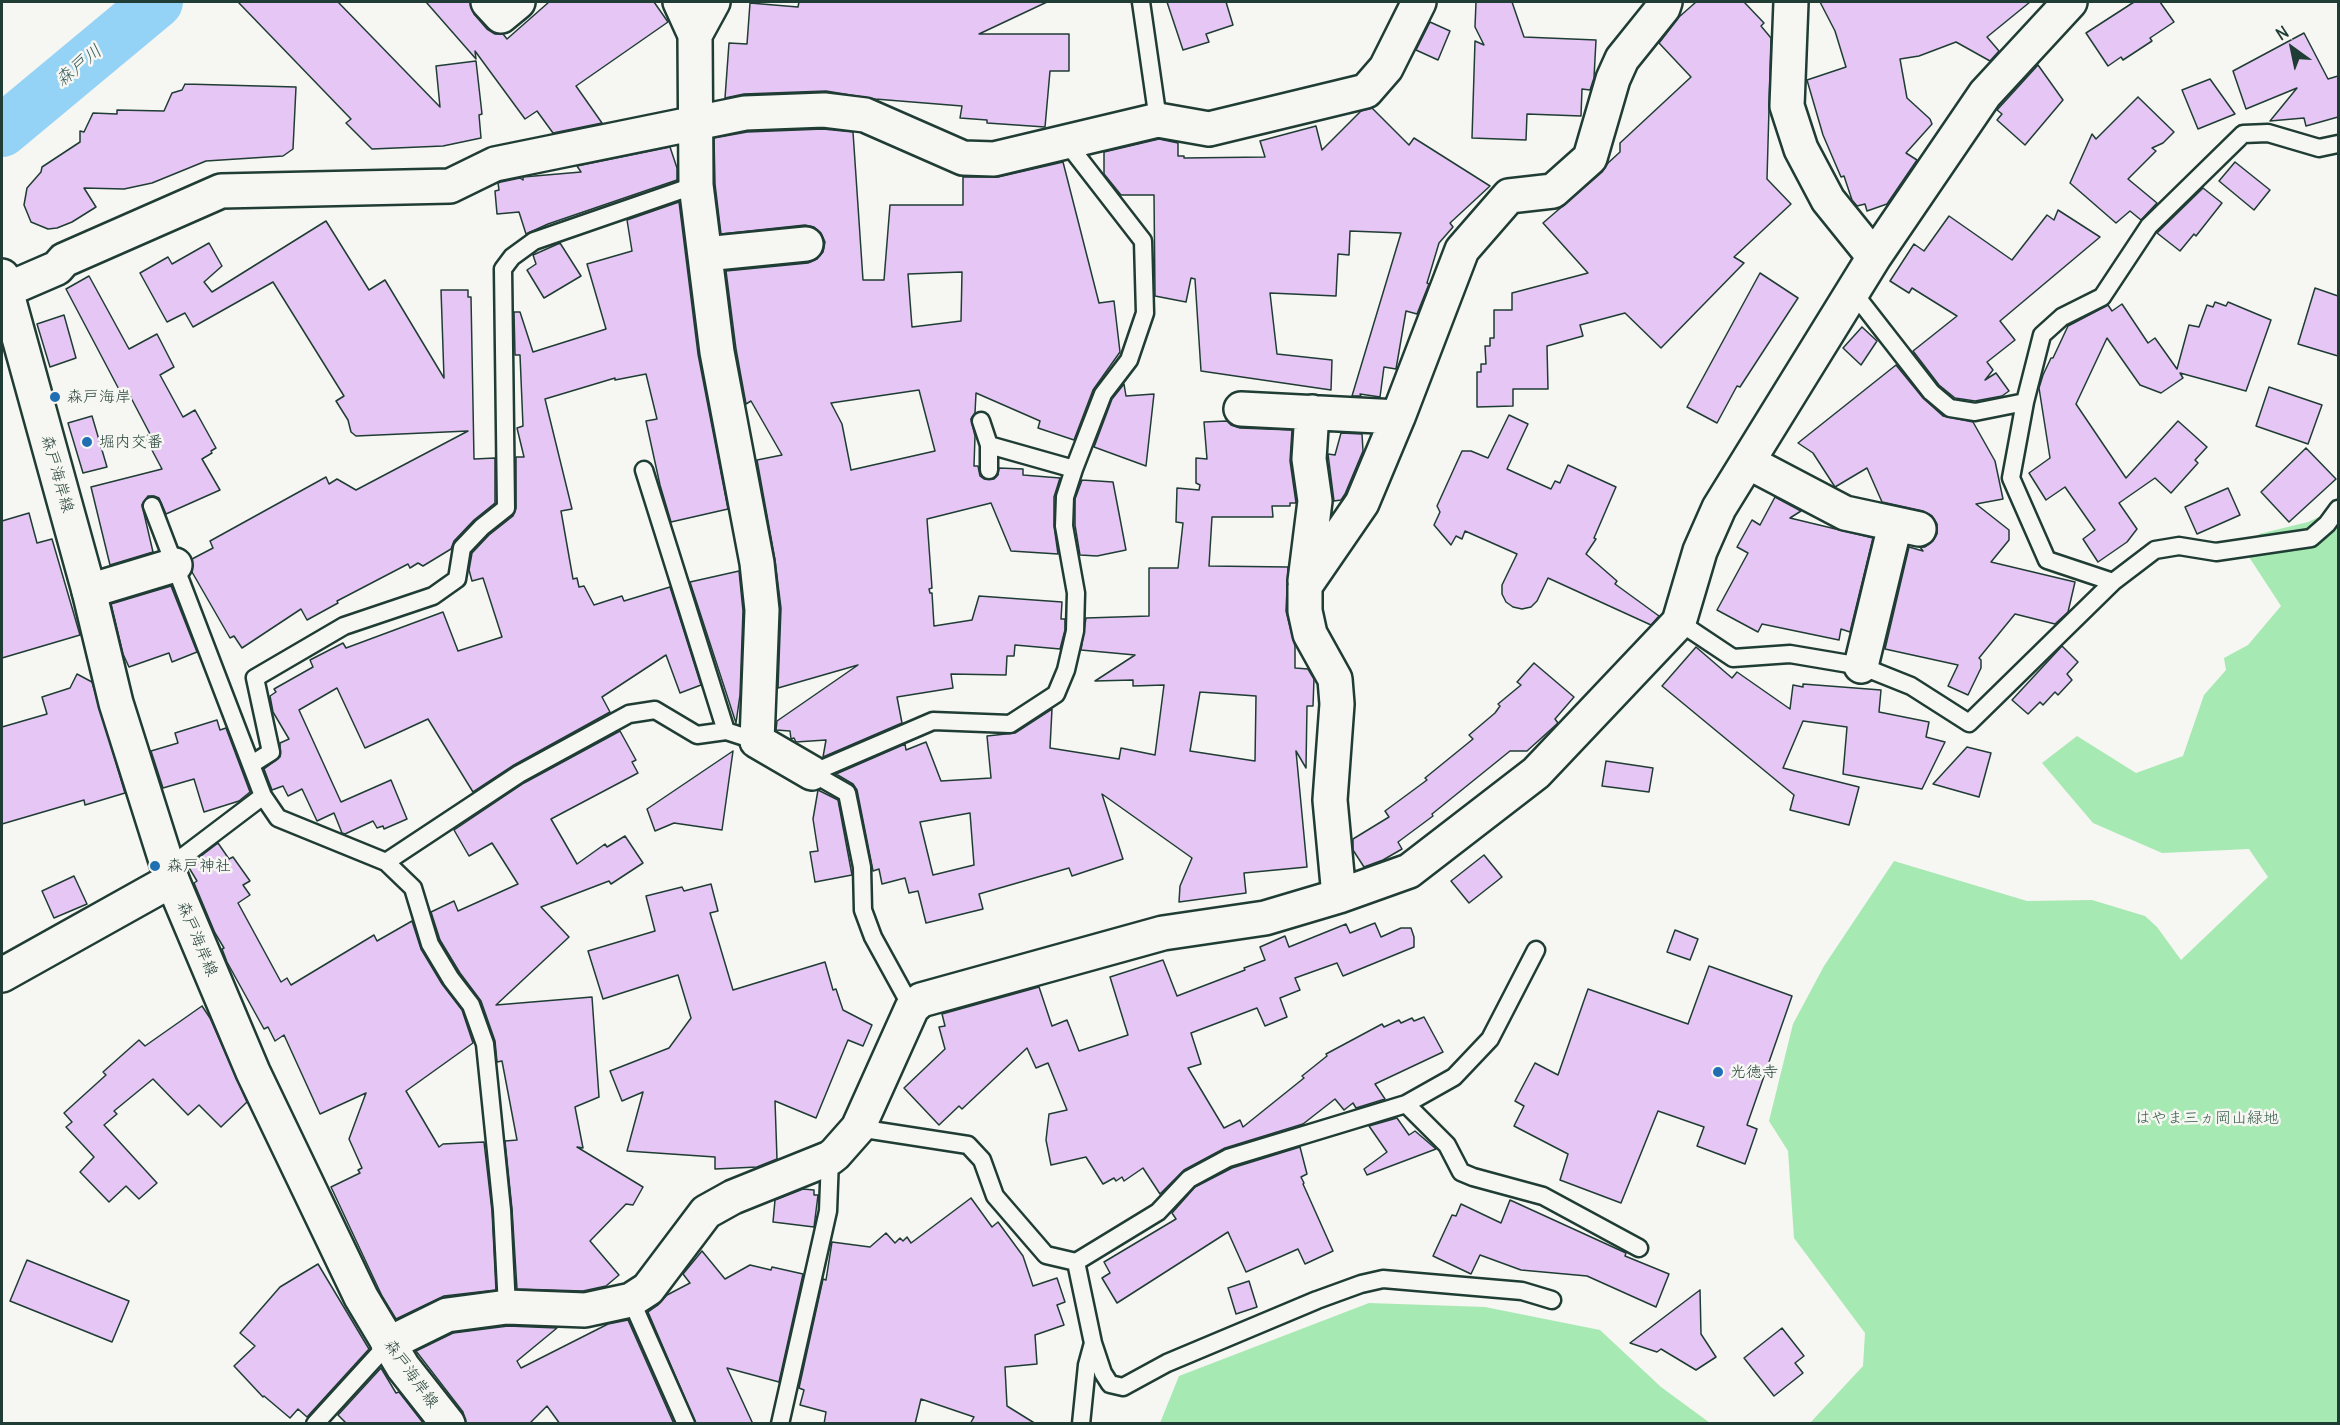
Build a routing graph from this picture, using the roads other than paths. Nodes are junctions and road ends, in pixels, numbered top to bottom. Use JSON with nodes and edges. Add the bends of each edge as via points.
{"nodes":[{"id":1,"x":488,"y":2,"type":"edge"},
{"id":2,"x":519,"y":2,"type":"edge"},
{"id":3,"x":680,"y":2,"type":"edge"},
{"id":4,"x":713,"y":2,"type":"edge"},
{"id":5,"x":1141,"y":2,"type":"edge"},
{"id":6,"x":1419,"y":2,"type":"edge"},
{"id":7,"x":1665,"y":2,"type":"edge"},
{"id":8,"x":1791,"y":2,"type":"edge"},
{"id":9,"x":2070,"y":2,"type":"edge"},
{"id":10,"x":695,"y":35,"type":"junction"},
{"id":11,"x":1158,"y":120,"type":"junction"},
{"id":12,"x":695,"y":122,"type":"junction"},
{"id":13,"x":1067,"y":143,"type":"junction"},
{"id":14,"x":2338,"y":144,"type":"edge"},
{"id":15,"x":696,"y":185,"type":"junction"},
{"id":16,"x":806,"y":244,"type":"dead end"},
{"id":17,"x":705,"y":254,"type":"junction"},
{"id":18,"x":1874,"y":257,"type":"junction"},
{"id":19,"x":3,"y":278,"type":"edge"},
{"id":20,"x":1853,"y":292,"type":"junction"},
{"id":21,"x":2025,"y":402,"type":"junction"},
{"id":22,"x":1241,"y":409,"type":"dead end"},
{"id":23,"x":1312,"y":412,"type":"junction"},
{"id":24,"x":1398,"y":417,"type":"junction"},
{"id":25,"x":981,"y":420,"type":"dead end"},
{"id":26,"x":990,"y":445,"type":"junction"},
{"id":27,"x":1748,"y":462,"type":"junction"},
{"id":28,"x":1074,"y":469,"type":"junction"},
{"id":29,"x":644,"y":470,"type":"dead end"},
{"id":30,"x":989,"y":470,"type":"dead end"},
{"id":31,"x":152,"y":506,"type":"dead end"},
{"id":32,"x":2338,"y":509,"type":"edge"},
{"id":33,"x":175,"y":565,"type":"junction"},
{"id":34,"x":2113,"y":582,"type":"junction"},
{"id":35,"x":1305,"y":586,"type":"junction"},
{"id":36,"x":89,"y":591,"type":"junction"},
{"id":37,"x":1679,"y":622,"type":"junction"},
{"id":38,"x":1861,"y":666,"type":"junction"},
{"id":39,"x":726,"y":731,"type":"junction"},
{"id":40,"x":757,"y":741,"type":"junction"},
{"id":41,"x":252,"y":764,"type":"junction"},
{"id":42,"x":812,"y":773,"type":"junction"},
{"id":43,"x":263,"y":796,"type":"junction"},
{"id":44,"x":386,"y":862,"type":"junction"},
{"id":45,"x":170,"y":874,"type":"junction"},
{"id":46,"x":1339,"y":896,"type":"junction"},
{"id":47,"x":1536,"y":950,"type":"dead end"},
{"id":48,"x":2,"y":975,"type":"edge"},
{"id":49,"x":912,"y":1008,"type":"junction"},
{"id":50,"x":1406,"y":1104,"type":"junction"},
{"id":51,"x":858,"y":1128,"type":"junction"},
{"id":52,"x":830,"y":1158,"type":"junction"},
{"id":53,"x":1639,"y":1248,"type":"dead end"},
{"id":54,"x":1076,"y":1262,"type":"junction"},
{"id":55,"x":631,"y":1300,"type":"junction"},
{"id":56,"x":1552,"y":1300,"type":"dead end"},
{"id":57,"x":507,"y":1307,"type":"junction"},
{"id":58,"x":1093,"y":1343,"type":"junction"},
{"id":59,"x":388,"y":1344,"type":"junction"},
{"id":60,"x":315,"y":1424,"type":"edge"},
{"id":61,"x":448,"y":1424,"type":"edge"},
{"id":62,"x":686,"y":1424,"type":"edge"},
{"id":63,"x":780,"y":1424,"type":"edge"},
{"id":64,"x":1081,"y":1424,"type":"edge"}],
"edges":[{"from":1,"to":2,"type":"street","via":[[501,16]]},
{"from":3,"to":10,"type":"street"},
{"from":4,"to":10,"type":"street"},
{"from":5,"to":11,"type":"lane"},
{"from":6,"to":11,"type":"street","via":[[1386,68],[1366,91],[1209,129]]},
{"from":7,"to":24,"type":"street","via":[[1622,59],[1590,158],[1554,191],[1509,196],[1462,250]]},
{"from":8,"to":18,"type":"street","via":[[1787,106],[1801,149],[1828,200]]},
{"from":9,"to":18,"type":"street","via":[[1985,94]]},
{"from":10,"to":12,"type":"street"},
{"from":11,"to":13,"type":"street"},
{"from":12,"to":13,"type":"street","via":[[745,113],[813,110],[865,115],[963,158],[994,159]]},
{"from":12,"to":15,"type":"street"},
{"from":12,"to":19,"type":"street","via":[[495,164],[450,186],[221,191],[64,260],[57,268]]},
{"from":13,"to":28,"type":"lane","via":[[1143,241],[1145,313],[1129,360],[1103,394]]},
{"from":14,"to":21,"type":"lane","via":[[2319,148],[2268,133],[2243,134],[2149,226],[2102,297],[2062,317],[2042,335]]},
{"from":15,"to":17,"type":"street"},
{"from":15,"to":41,"type":"lane","via":[[534,241],[512,257],[503,269],[506,508],[462,548],[457,579],[434,596],[344,626],[255,678],[271,752]]},
{"from":16,"to":17,"type":"street"},
{"from":17,"to":40,"type":"street","via":[[717,352],[757,563],[762,610]]},
{"from":18,"to":20,"type":"street"},
{"from":19,"to":36,"type":"street","name":"森戸海岸線"},
{"from":20,"to":21,"type":"lane","via":[[1931,392],[1950,408],[1975,412]]},
{"from":20,"to":27,"type":"street"},
{"from":21,"to":34,"type":"lane","via":[[2011,478],[2047,560]]},
{"from":22,"to":23,"type":"street"},
{"from":23,"to":24,"type":"street"},
{"from":23,"to":35,"type":"street","via":[[1309,459],[1315,501]]},
{"from":24,"to":35,"type":"street","via":[[1362,503]]},
{"from":25,"to":26,"type":"lane"},
{"from":26,"to":28,"type":"lane"},
{"from":26,"to":30,"type":"lane"},
{"from":27,"to":37,"type":"street","via":[[1719,508],[1700,551]]},
{"from":27,"to":38,"type":"street","via":[[1845,513],[1907,527]]},
{"from":28,"to":42,"type":"lane","via":[[1065,497],[1064,526],[1076,593],[1075,632],[1056,694],[1010,724],[933,721]]},
{"from":29,"to":39,"type":"lane"},
{"from":31,"to":33,"type":"lane"},
{"from":32,"to":34,"type":"lane","via":[[2311,538],[2216,552],[2179,546],[2155,550]]},
{"from":33,"to":36,"type":"street"},
{"from":33,"to":41,"type":"lane"},
{"from":34,"to":38,"type":"lane","via":[[1969,723],[1911,686]]},
{"from":35,"to":46,"type":"street","via":[[1310,634],[1335,679],[1337,704],[1330,800]]},
{"from":36,"to":45,"type":"street","name":"森戸海岸線","via":[[116,703]]},
{"from":37,"to":38,"type":"lane","via":[[1733,658],[1790,654]]},
{"from":37,"to":46,"type":"street","via":[[1536,773],[1410,871]]},
{"from":39,"to":40,"type":"lane"},
{"from":39,"to":44,"type":"lane","via":[[697,735],[656,710],[629,714],[519,774]]},
{"from":40,"to":42,"type":"street"},
{"from":41,"to":43,"type":"lane"},
{"from":42,"to":49,"type":"lane","via":[[847,793],[862,867],[863,910],[873,937]]},
{"from":43,"to":44,"type":"lane","via":[[278,818]]},
{"from":43,"to":45,"type":"lane"},
{"from":44,"to":57,"type":"lane","via":[[412,888],[430,944],[471,1005],[485,1044]]},
{"from":45,"to":48,"type":"street"},
{"from":45,"to":59,"type":"street","name":"森戸海岸線","via":[[253,1072],[361,1297]]},
{"from":46,"to":49,"type":"street","via":[[1265,918],[1163,933],[921,1000]]},
{"from":47,"to":50,"type":"lane","via":[[1490,1039],[1454,1077]]},
{"from":49,"to":51,"type":"street"},
{"from":50,"to":53,"type":"lane","via":[[1447,1145],[1461,1172],[1543,1196]]},
{"from":50,"to":54,"type":"lane","via":[[1228,1158],[1189,1179],[1158,1212]]},
{"from":51,"to":52,"type":"street"},
{"from":51,"to":54,"type":"lane","via":[[968,1145],[982,1160],[995,1196],[1046,1255]]},
{"from":52,"to":55,"type":"street","via":[[706,1212],[648,1289]]},
{"from":52,"to":63,"type":"lane","via":[[828,1210]]},
{"from":54,"to":58,"type":"lane"},
{"from":55,"to":57,"type":"street","via":[[585,1310]]},
{"from":55,"to":62,"type":"lane"},
{"from":56,"to":58,"type":"lane","via":[[1522,1291],[1383,1279],[1317,1300],[1167,1363],[1123,1387],[1110,1384]]},
{"from":57,"to":59,"type":"street","via":[[447,1315]]},
{"from":58,"to":64,"type":"lane"},
{"from":59,"to":60,"type":"lane"},
{"from":59,"to":61,"type":"street","name":"森戸海岸線"}]}
